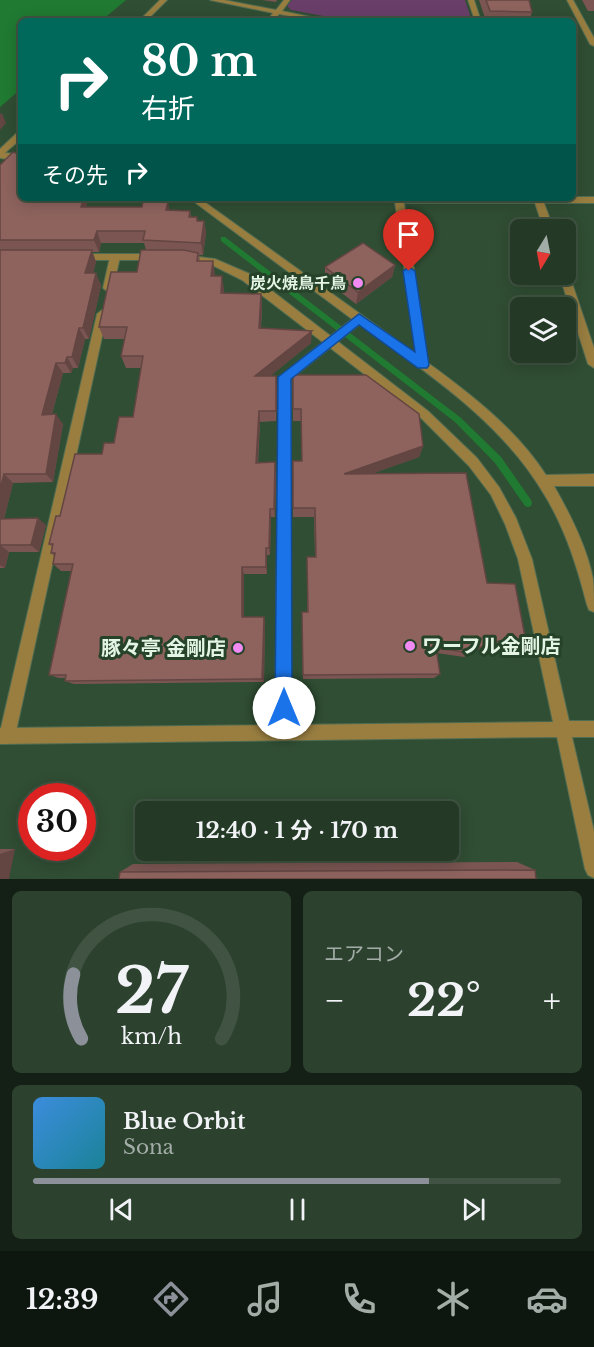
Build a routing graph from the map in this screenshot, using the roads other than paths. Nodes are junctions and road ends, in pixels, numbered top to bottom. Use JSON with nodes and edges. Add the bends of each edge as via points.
{"nodes":[{"id":1,"x":164,"y":0,"type":"edge"},
{"id":2,"x":213,"y":0,"type":"edge"},
{"id":3,"x":287,"y":0,"type":"edge"},
{"id":4,"x":471,"y":0,"type":"edge"},
{"id":5,"x":570,"y":0,"type":"edge"},
{"id":6,"x":277,"y":12,"type":"junction"},
{"id":7,"x":145,"y":18,"type":"edge"},
{"id":8,"x":272,"y":18,"type":"edge"},
{"id":9,"x":310,"y":18,"type":"edge"},
{"id":10,"x":477,"y":18,"type":"edge"},
{"id":11,"x":576,"y":29,"type":"edge"},
{"id":12,"x":586,"y":29,"type":"junction"},
{"id":13,"x":594,"y":44,"type":"edge"},
{"id":14,"x":18,"y":137,"type":"edge"},
{"id":15,"x":0,"y":154,"type":"edge"},
{"id":16,"x":18,"y":157,"type":"edge"},
{"id":17,"x":576,"y":200,"type":"edge"},
{"id":18,"x":594,"y":200,"type":"edge"},
{"id":19,"x":197,"y":201,"type":"edge"},
{"id":20,"x":398,"y":201,"type":"edge"},
{"id":21,"x":539,"y":201,"type":"edge"},
{"id":22,"x":545,"y":219,"type":"edge"},
{"id":23,"x":69,"y":257,"type":"edge"},
{"id":24,"x":115,"y":257,"type":"junction"},
{"id":25,"x":568,"y":285,"type":"edge"},
{"id":26,"x":356,"y":321,"type":"junction"},
{"id":27,"x":333,"y":339,"type":"junction"},
{"id":28,"x":594,"y":364,"type":"edge"},
{"id":29,"x":423,"y":365,"type":"junction"},
{"id":30,"x":594,"y":480,"type":"edge"},
{"id":31,"x":543,"y":481,"type":"junction"},
{"id":32,"x":594,"y":606,"type":"edge"},
{"id":33,"x":563,"y":729,"type":"junction"},
{"id":34,"x":594,"y":729,"type":"edge"},
{"id":35,"x":284,"y":732,"type":"junction"},
{"id":36,"x":4,"y":736,"type":"edge"},
{"id":37,"x":594,"y":869,"type":"edge"}],
"edges":[{"from":1,"to":7,"type":"street"},
{"from":2,"to":6,"type":"street"},
{"from":3,"to":6,"type":"street"},
{"from":4,"to":10,"type":"street"},
{"from":5,"to":12,"type":"street"},
{"from":6,"to":8,"type":"street"},
{"from":6,"to":9,"type":"street"},
{"from":11,"to":12,"type":"street"},
{"from":12,"to":13,"type":"street"},
{"from":14,"to":15,"type":"street"},
{"from":15,"to":16,"type":"street"},
{"from":17,"to":18,"type":"street"},
{"from":19,"to":26,"type":"street"},
{"from":20,"to":29,"type":"street"},
{"from":21,"to":22,"type":"street"},
{"from":23,"to":24,"type":"street"},
{"from":24,"to":27,"type":"street","via":[[187,258],[227,266]]},
{"from":24,"to":36,"type":"street"},
{"from":25,"to":28,"type":"street"},
{"from":26,"to":27,"type":"street"},
{"from":26,"to":29,"type":"street"},
{"from":27,"to":33,"type":"street","via":[[438,427],[495,491],[525,559]]},
{"from":27,"to":35,"type":"street","via":[[285,377]]},
{"from":29,"to":31,"type":"street","via":[[512,440]]},
{"from":30,"to":31,"type":"street"},
{"from":31,"to":32,"type":"street","via":[[569,526]]},
{"from":33,"to":34,"type":"street"},
{"from":33,"to":35,"type":"street"},
{"from":33,"to":37,"type":"street"},
{"from":35,"to":36,"type":"street"}]}
